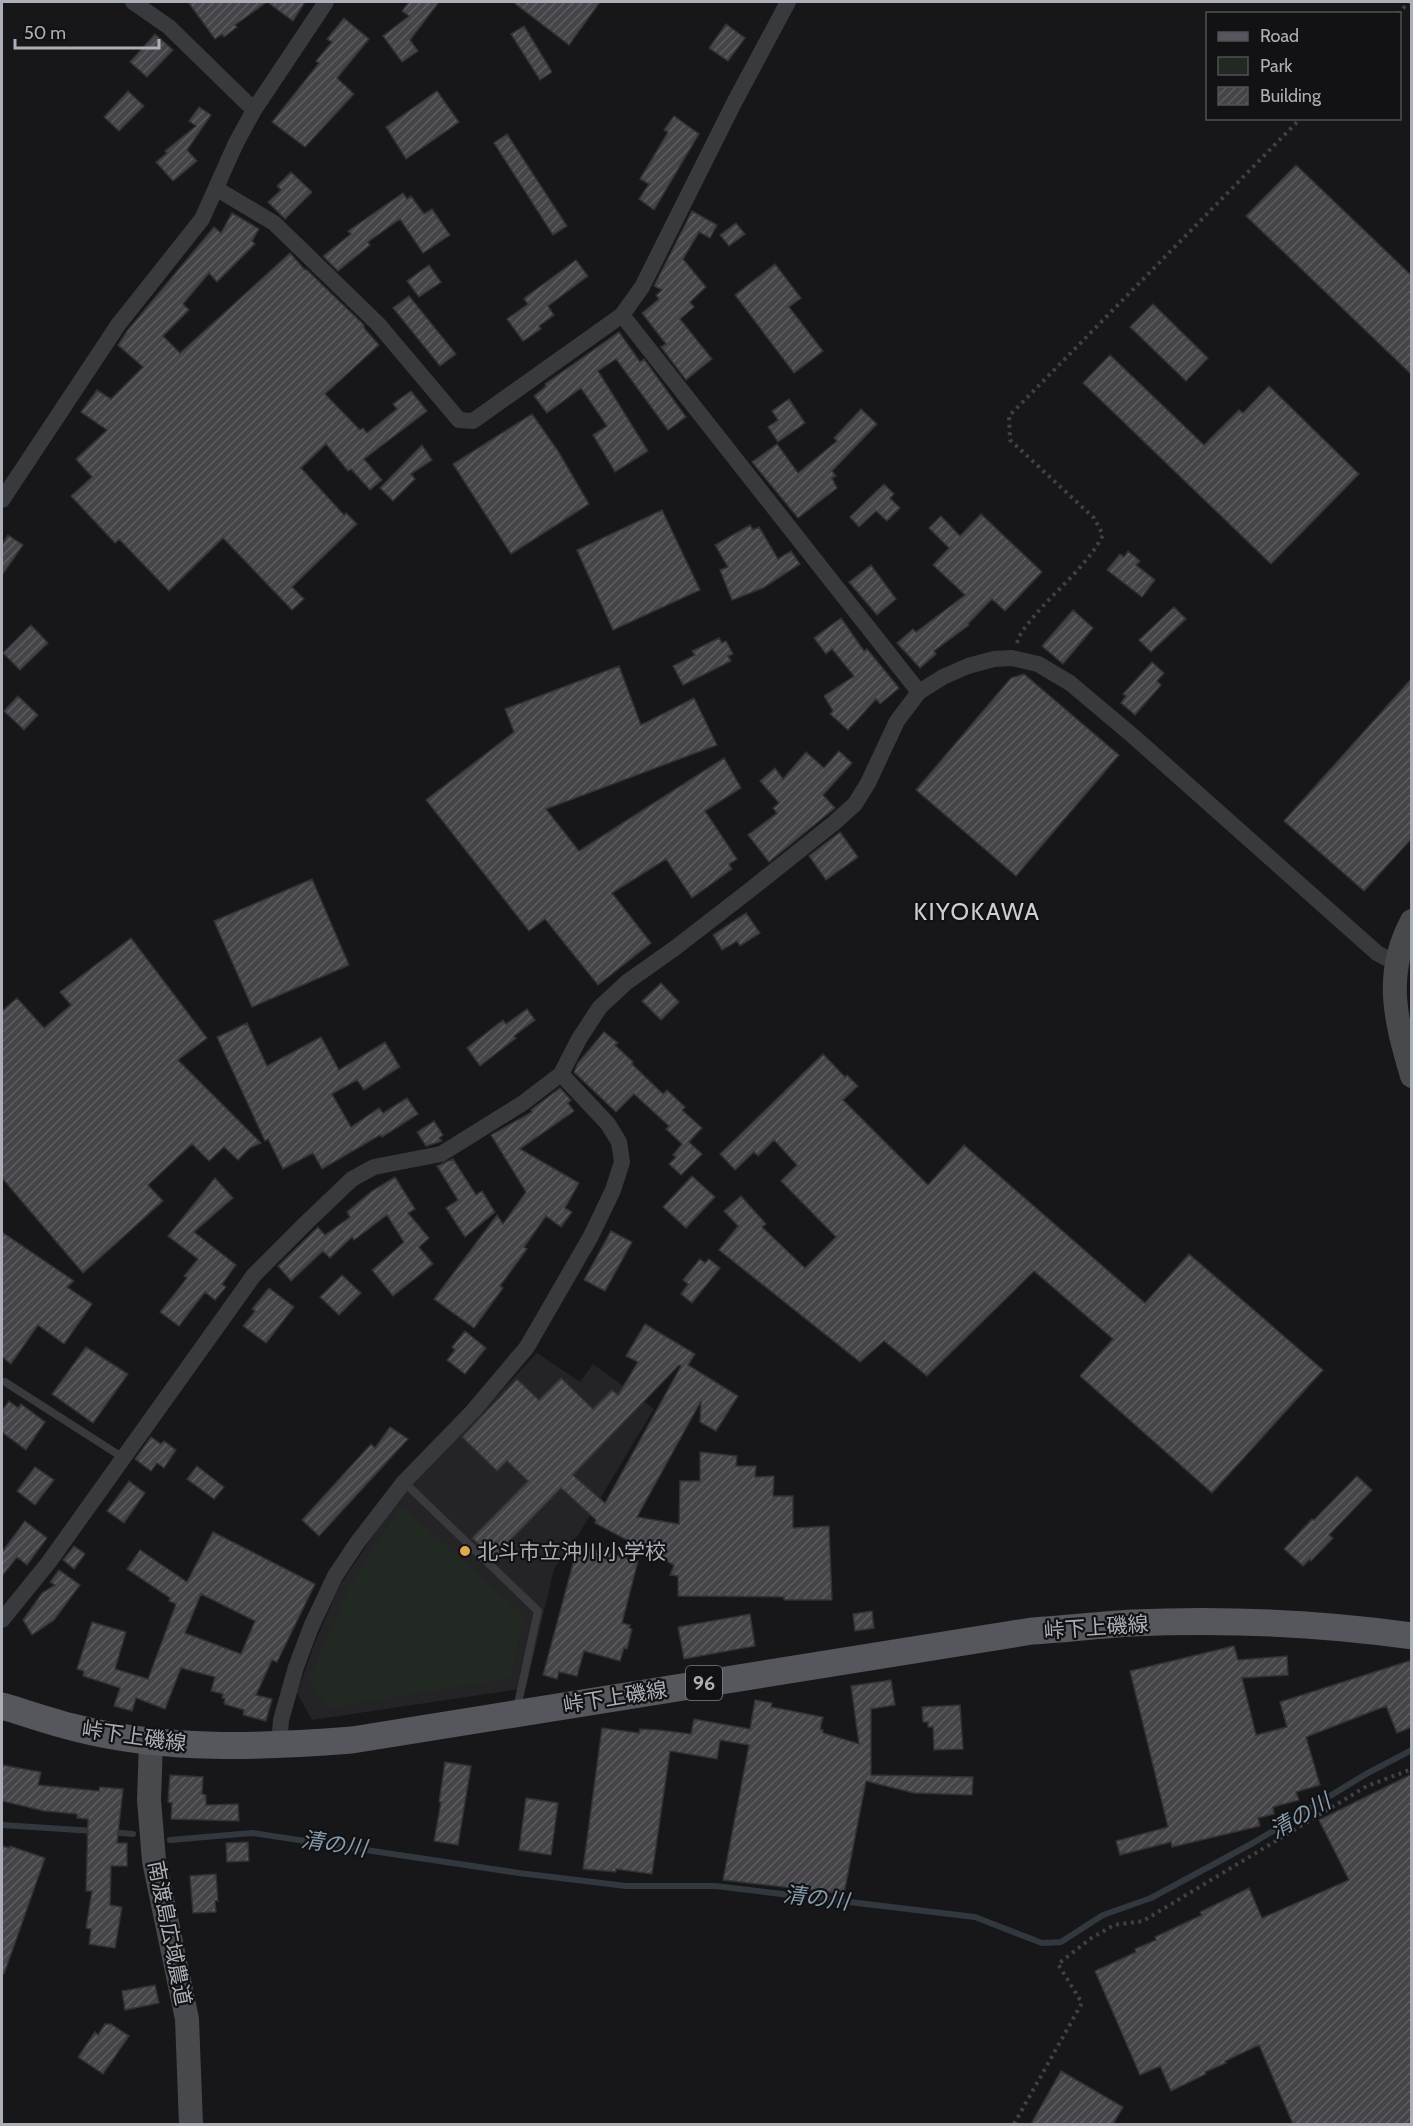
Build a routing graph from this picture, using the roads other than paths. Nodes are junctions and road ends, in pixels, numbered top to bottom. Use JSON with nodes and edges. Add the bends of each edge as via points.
{"nodes":[{"id":1,"x":133,"y":2,"type":"edge"},
{"id":2,"x":326,"y":2,"type":"edge"},
{"id":3,"x":788,"y":2,"type":"edge"},
{"id":4,"x":254,"y":110,"type":"junction"},
{"id":5,"x":217,"y":189,"type":"junction"},
{"id":6,"x":622,"y":315,"type":"junction"},
{"id":7,"x":2,"y":500,"type":"edge"},
{"id":8,"x":919,"y":692,"type":"junction"},
{"id":9,"x":1412,"y":921,"type":"edge"},
{"id":10,"x":1395,"y":963,"type":"junction"},
{"id":11,"x":561,"y":1074,"type":"junction"},
{"id":12,"x":1412,"y":1076,"type":"edge"},
{"id":13,"x":5,"y":1382,"type":"dead end"},
{"id":14,"x":122,"y":1457,"type":"junction"},
{"id":15,"x":404,"y":1482,"type":"junction"},
{"id":16,"x":2,"y":1620,"type":"edge"},
{"id":17,"x":1412,"y":1636,"type":"edge"},
{"id":18,"x":2,"y":1706,"type":"edge"},
{"id":19,"x":515,"y":1713,"type":"junction"},
{"id":20,"x":151,"y":1741,"type":"junction"},
{"id":21,"x":279,"y":1745,"type":"junction"},
{"id":22,"x":190,"y":2124,"type":"edge"}],
"edges":[{"from":1,"to":4,"type":"street","via":[[169,27]]},
{"from":2,"to":4,"type":"street"},
{"from":3,"to":6,"type":"street","via":[[642,288]]},
{"from":4,"to":5,"type":"street"},
{"from":5,"to":6,"type":"street","via":[[274,223],[378,324],[459,420],[474,421]]},
{"from":5,"to":7,"type":"street","via":[[202,219],[118,325]]},
{"from":6,"to":8,"type":"street"},
{"from":8,"to":10,"type":"street","via":[[968,666],[994,659],[1012,658],[1038,664],[1070,683],[1377,953]]},
{"from":8,"to":11,"type":"street","via":[[897,721],[855,804],[750,890],[627,982],[600,1007]]},
{"from":9,"to":10,"type":"street"},
{"from":10,"to":12,"type":"street","via":[[1398,1027]]},
{"from":11,"to":14,"type":"street","via":[[523,1103],[441,1154],[374,1167],[352,1179],[254,1275]]},
{"from":11,"to":15,"type":"street","via":[[608,1124],[618,1142],[622,1162],[613,1190],[527,1347],[473,1411]]},
{"from":13,"to":14,"type":"lane"},
{"from":14,"to":16,"type":"street","via":[[49,1562]]},
{"from":15,"to":19,"type":"lane","via":[[538,1611]]},
{"from":15,"to":21,"type":"street","via":[[335,1576],[296,1667],[281,1720]]},
{"from":17,"to":19,"type":"main road","name":"峠下上磯線","number":"96","via":[[1234,1622],[1132,1623],[1043,1630]]},
{"from":18,"to":20,"type":"main road","name":"峠下上磯線","number":"96","via":[[77,1729]]},
{"from":19,"to":21,"type":"main road","name":"峠下上磯線","number":"96","via":[[352,1740]]},
{"from":20,"to":21,"type":"main road","name":"峠下上磯線","number":"96"},
{"from":20,"to":22,"type":"street","name":"南渡島広域農道","via":[[149,1800],[154,1861],[187,2019]]}]}
